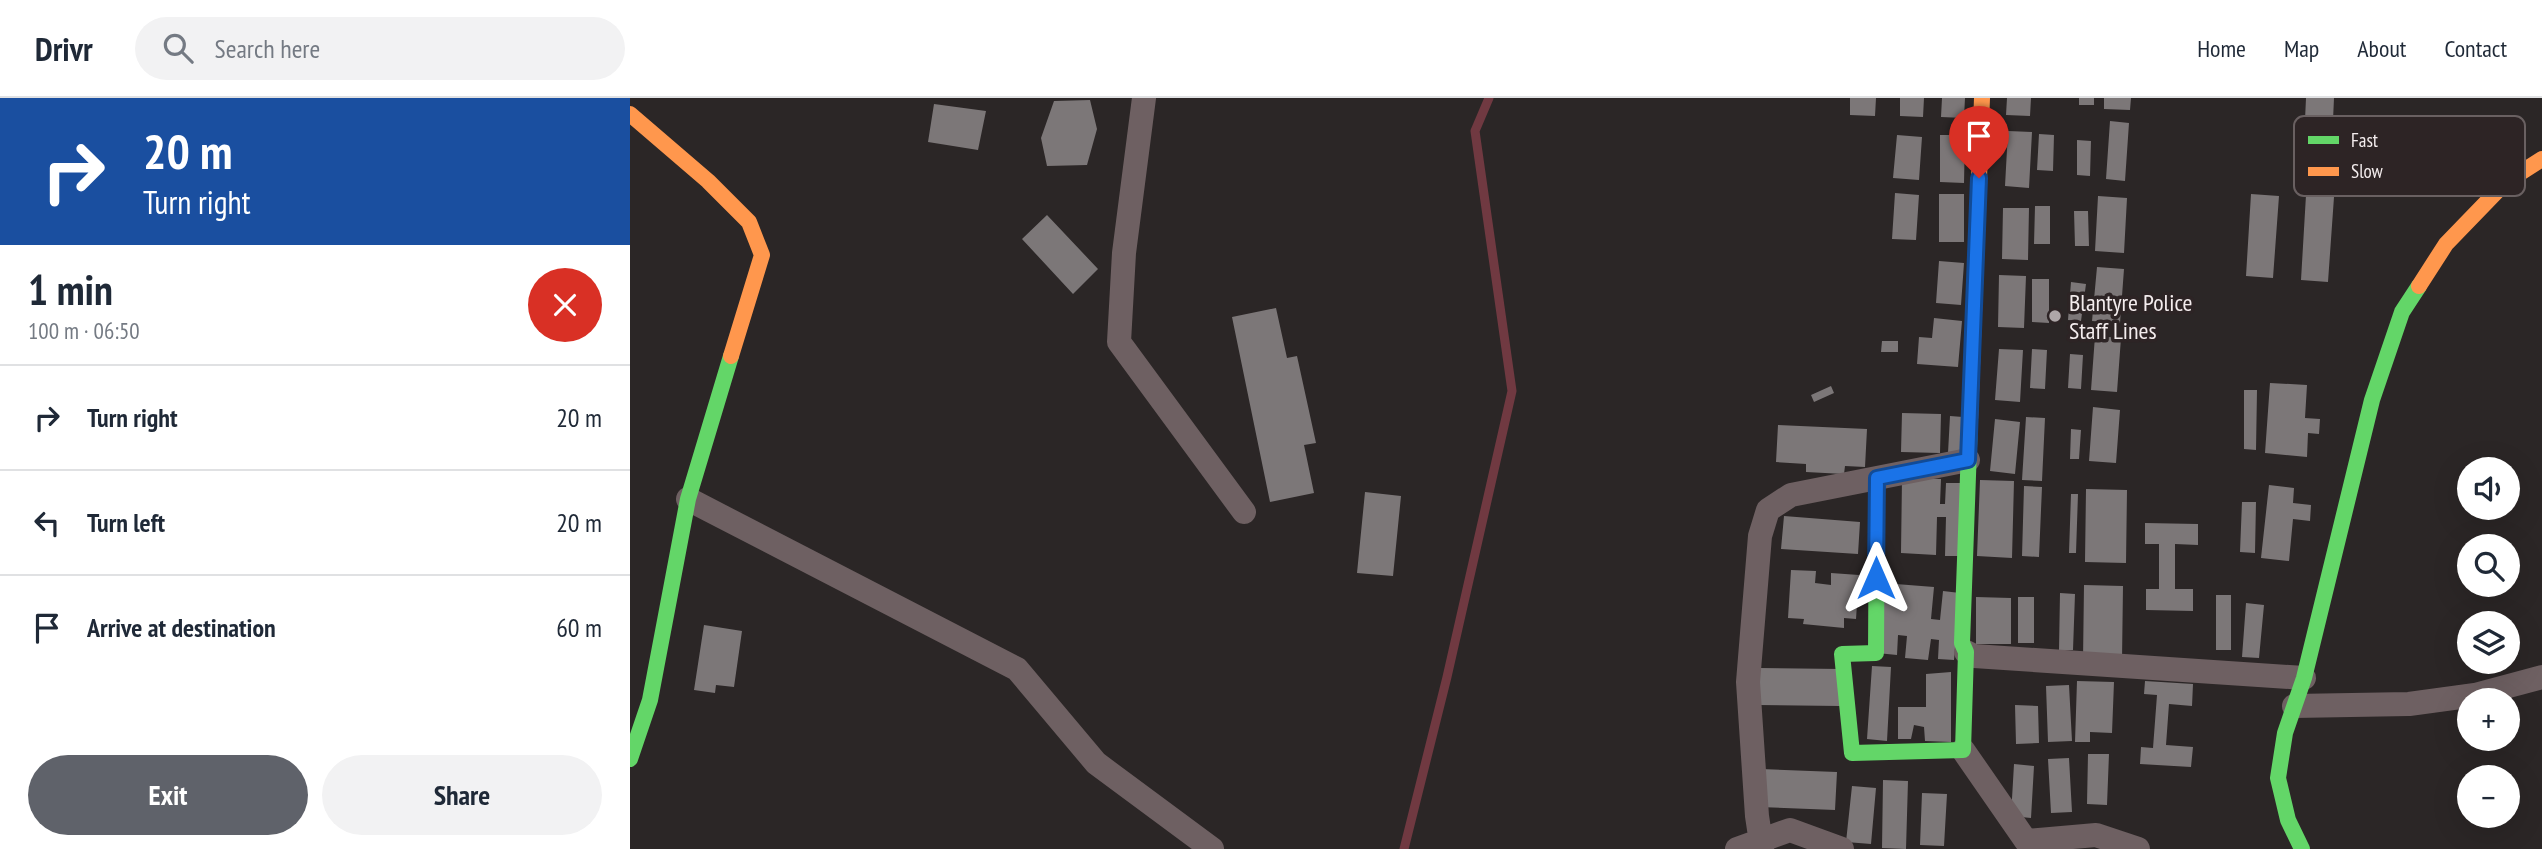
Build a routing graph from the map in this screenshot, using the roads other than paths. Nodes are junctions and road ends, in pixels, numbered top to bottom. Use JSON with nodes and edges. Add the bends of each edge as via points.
{"nodes":[{"id":1,"x":1144,"y":98,"type":"edge"},
{"id":2,"x":1982,"y":98,"type":"edge"},
{"id":3,"x":630,"y":114,"type":"edge"},
{"id":4,"x":2542,"y":159,"type":"edge"},
{"id":5,"x":2525,"y":170,"type":"edge"},
{"id":6,"x":2493,"y":196,"type":"edge"},
{"id":7,"x":1968,"y":460,"type":"junction"},
{"id":8,"x":1877,"y":478,"type":"junction"},
{"id":9,"x":688,"y":499,"type":"junction"},
{"id":10,"x":1244,"y":512,"type":"dead end"},
{"id":11,"x":1966,"y":652,"type":"junction"},
{"id":12,"x":2542,"y":677,"type":"edge"},
{"id":13,"x":2304,"y":678,"type":"junction"},
{"id":14,"x":2294,"y":706,"type":"junction"},
{"id":15,"x":1963,"y":750,"type":"junction"},
{"id":16,"x":630,"y":759,"type":"edge"},
{"id":17,"x":1762,"y":845,"type":"edge"},
{"id":18,"x":1212,"y":849,"type":"edge"},
{"id":19,"x":1737,"y":849,"type":"edge"},
{"id":20,"x":1842,"y":849,"type":"edge"},
{"id":21,"x":2138,"y":849,"type":"edge"},
{"id":22,"x":2302,"y":849,"type":"edge"}],
"edges":[{"from":1,"to":10,"type":"street","via":[[1124,253],[1119,342]]},
{"from":2,"to":7,"type":"street"},
{"from":3,"to":9,"type":"street","via":[[749,222],[762,255]]},
{"from":4,"to":5,"type":"street"},
{"from":6,"to":13,"type":"street","via":[[2446,244],[2402,312],[2372,400]]},
{"from":7,"to":8,"type":"street"},
{"from":7,"to":11,"type":"street","via":[[1962,643]]},
{"from":8,"to":15,"type":"street","via":[[1876,653],[1842,654],[1852,753]]},
{"from":8,"to":17,"type":"street","via":[[1791,495],[1768,510],[1760,536],[1748,682]]},
{"from":9,"to":16,"type":"street","via":[[650,700]]},
{"from":9,"to":18,"type":"street","via":[[1017,669],[1096,763]]},
{"from":11,"to":13,"type":"street"},
{"from":11,"to":15,"type":"street"},
{"from":12,"to":14,"type":"street","via":[[2475,695],[2409,704]]},
{"from":13,"to":14,"type":"street"},
{"from":14,"to":22,"type":"street","via":[[2278,778],[2288,820]]},
{"from":15,"to":21,"type":"street","via":[[2026,841],[2096,835]]},
{"from":17,"to":19,"type":"street"},
{"from":17,"to":20,"type":"street","via":[[1790,830]]}]}
